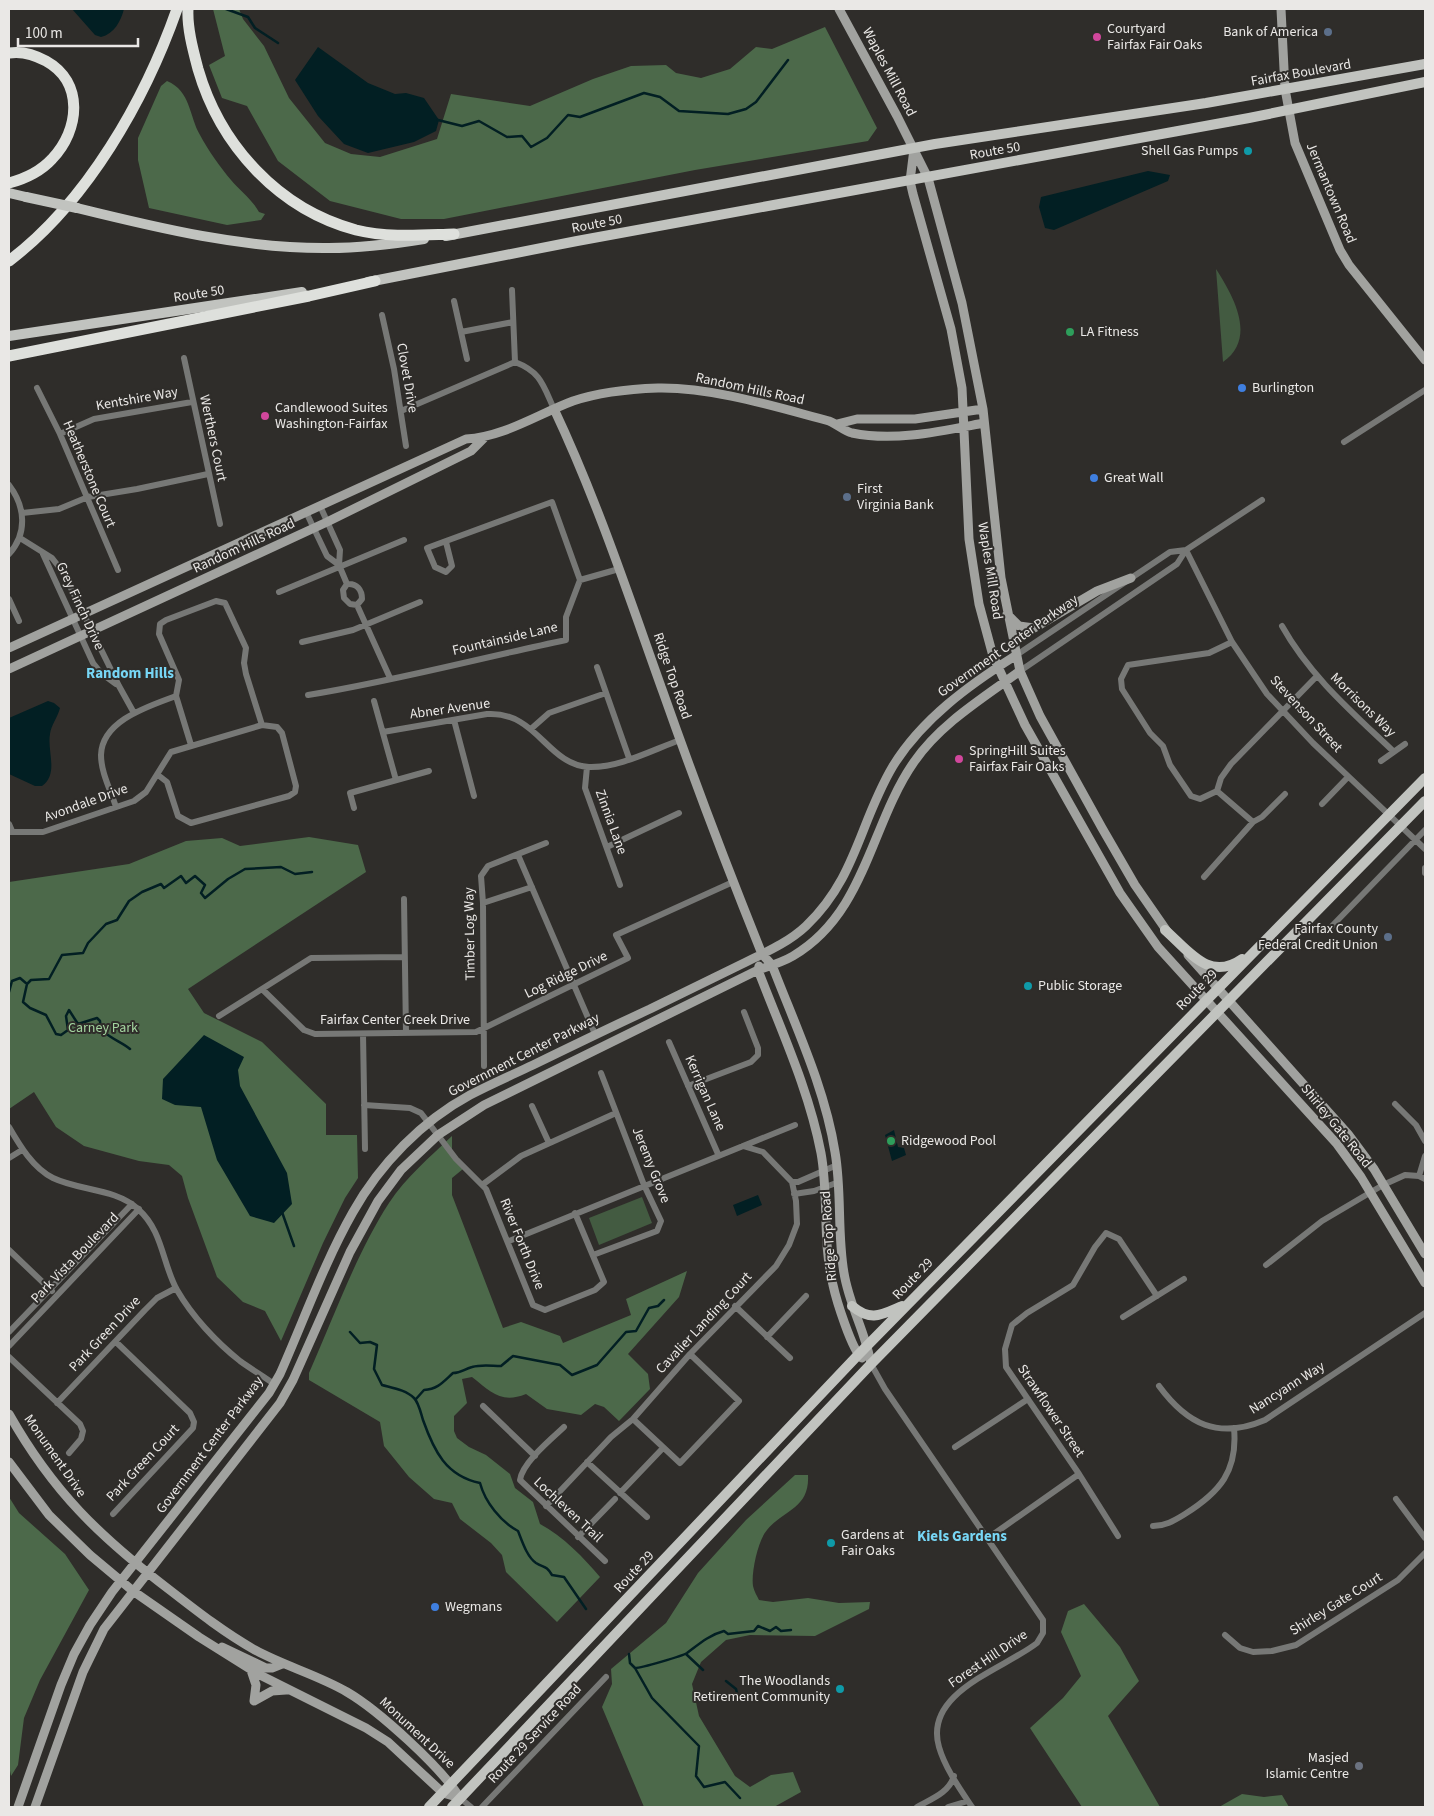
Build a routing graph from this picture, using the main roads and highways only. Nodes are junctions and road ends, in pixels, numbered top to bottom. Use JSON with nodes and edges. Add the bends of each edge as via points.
{"nodes":[{"id":1,"x":177,"y":9,"type":"edge"},
{"id":2,"x":188,"y":9,"type":"edge"},
{"id":3,"x":9,"y":53,"type":"edge"},
{"id":4,"x":1425,"y":64,"type":"edge"},
{"id":5,"x":1404,"y":69,"type":"junction"},
{"id":6,"x":1425,"y":82,"type":"edge"},
{"id":7,"x":1403,"y":86,"type":"junction"},
{"id":8,"x":1182,"y":107,"type":"joint"},
{"id":9,"x":9,"y":183,"type":"edge"},
{"id":10,"x":9,"y":193,"type":"edge"},
{"id":11,"x":454,"y":234,"type":"junction"},
{"id":12,"x":9,"y":261,"type":"edge"},
{"id":13,"x":375,"y":281,"type":"junction"},
{"id":14,"x":9,"y":336,"type":"edge"},
{"id":15,"x":9,"y":356,"type":"edge"},
{"id":16,"x":1425,"y":778,"type":"edge"},
{"id":17,"x":1425,"y":801,"type":"edge"},
{"id":18,"x":1165,"y":930,"type":"road end"},
{"id":19,"x":1270,"y":936,"type":"junction"},
{"id":20,"x":908,"y":1304,"type":"junction"},
{"id":21,"x":852,"y":1306,"type":"road end"},
{"id":22,"x":429,"y":1807,"type":"edge"},
{"id":23,"x":452,"y":1807,"type":"edge"}],
"edges":[{"from":1,"to":12,"type":"highway","via":[[134,104],[99,164],[52,220]]},
{"from":2,"to":11,"type":"highway","via":[[195,57],[211,104],[235,146],[269,183],[309,211],[355,229],[390,236]]},
{"from":3,"to":9,"type":"highway","via":[[25,53],[40,58],[63,73],[69,84],[74,112],[66,139],[51,160],[30,175]]},
{"from":4,"to":5,"type":"main road","name":"Fairfax Boulevard"},
{"from":5,"to":7,"type":"main road"},
{"from":5,"to":8,"type":"main road","name":"Fairfax Boulevard"},
{"from":6,"to":7,"type":"main road"},
{"from":7,"to":13,"type":"main road","name":"Route 50"},
{"from":8,"to":11,"type":"main road","name":"Route 50","via":[[914,148]]},
{"from":10,"to":11,"type":"main road","name":"Route 50","bridge":true,"via":[[201,235],[310,248],[372,246]]},
{"from":13,"to":14,"type":"main road","name":"Route 50"},
{"from":13,"to":15,"type":"highway"},
{"from":16,"to":19,"type":"main road","name":"Route 29"},
{"from":17,"to":23,"type":"main road","name":"Route 29","via":[[871,1364]]},
{"from":18,"to":19,"type":"main road","via":[[1199,961],[1217,968],[1238,961]]},
{"from":19,"to":20,"type":"main road","name":"Route 29"},
{"from":20,"to":21,"type":"main road","via":[[872,1316],[860,1313]]},
{"from":20,"to":22,"type":"main road","name":"Route 29"}]}
